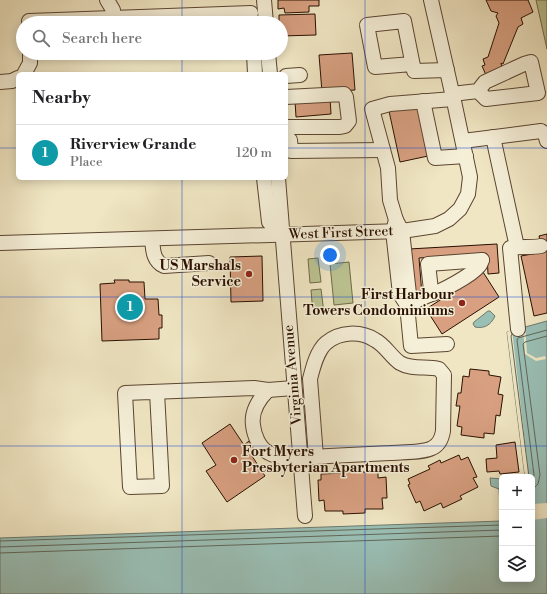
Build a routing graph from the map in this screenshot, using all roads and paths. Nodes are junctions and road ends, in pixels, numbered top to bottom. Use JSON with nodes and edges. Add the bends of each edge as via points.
{"nodes":[{"id":1,"x":264,"y":0,"type":"edge"},
{"id":2,"x":430,"y":0,"type":"edge"},
{"id":3,"x":113,"y":10,"type":"edge"},
{"id":4,"x":251,"y":12,"type":"edge"},
{"id":5,"x":68,"y":16,"type":"edge"},
{"id":6,"x":265,"y":16,"type":"edge"},
{"id":7,"x":30,"y":60,"type":"edge"},
{"id":8,"x":254,"y":60,"type":"edge"},
{"id":9,"x":269,"y":60,"type":"edge"},
{"id":10,"x":412,"y":64,"type":"dead end"},
{"id":11,"x":447,"y":70,"type":"junction"},
{"id":12,"x":25,"y":72,"type":"edge"},
{"id":13,"x":255,"y":72,"type":"edge"},
{"id":14,"x":270,"y":72,"type":"edge"},
{"id":15,"x":16,"y":79,"type":"edge"},
{"id":16,"x":0,"y":82,"type":"edge"},
{"id":17,"x":478,"y":91,"type":"dead end"},
{"id":18,"x":453,"y":96,"type":"junction"},
{"id":19,"x":288,"y":97,"type":"edge"},
{"id":20,"x":423,"y":101,"type":"junction"},
{"id":21,"x":288,"y":127,"type":"edge"},
{"id":22,"x":493,"y":137,"type":"junction"},
{"id":23,"x":288,"y":140,"type":"edge"},
{"id":24,"x":463,"y":141,"type":"junction"},
{"id":25,"x":547,"y":141,"type":"edge"},
{"id":26,"x":383,"y":150,"type":"junction"},
{"id":27,"x":466,"y":156,"type":"junction"},
{"id":28,"x":264,"y":180,"type":"edge"},
{"id":29,"x":278,"y":180,"type":"edge"},
{"id":30,"x":397,"y":227,"type":"junction"},
{"id":31,"x":282,"y":235,"type":"junction"},
{"id":32,"x":152,"y":239,"type":"junction"},
{"id":33,"x":0,"y":244,"type":"edge"},
{"id":34,"x":541,"y":246,"type":"dead end"},
{"id":35,"x":517,"y":247,"type":"junction"},
{"id":36,"x":209,"y":263,"type":"dead end"},
{"id":37,"x":429,"y":295,"type":"dead end"},
{"id":38,"x":407,"y":305,"type":"junction"},
{"id":39,"x":518,"y":329,"type":"dead end"},
{"id":40,"x":447,"y":344,"type":"dead end"},
{"id":41,"x":294,"y":388,"type":"junction"},
{"id":42,"x":268,"y":390,"type":"junction"},
{"id":43,"x":157,"y":392,"type":"junction"},
{"id":44,"x":316,"y":457,"type":"junction"},
{"id":45,"x":300,"y":458,"type":"junction"},
{"id":46,"x":304,"y":516,"type":"dead end"}],
"edges":[{"from":1,"to":6,"type":"street"},
{"from":2,"to":11,"type":"street","name":"West First Street"},
{"from":3,"to":4,"type":"street"},
{"from":3,"to":5,"type":"street"},
{"from":7,"to":12,"type":"street"},
{"from":8,"to":13,"type":"street"},
{"from":9,"to":14,"type":"street"},
{"from":10,"to":11,"type":"street","via":[[414,71]]},
{"from":11,"to":18,"type":"street","name":"West First Street"},
{"from":15,"to":16,"type":"street"},
{"from":17,"to":18,"type":"street"},
{"from":18,"to":20,"type":"street"},
{"from":18,"to":24,"type":"street","name":"West First Street"},
{"from":19,"to":21,"type":"street","via":[[344,94],[349,121],[340,127]]},
{"from":20,"to":26,"type":"street","via":[[390,104],[372,109]]},
{"from":20,"to":27,"type":"street","via":[[435,158]]},
{"from":22,"to":24,"type":"street"},
{"from":22,"to":25,"type":"street","via":[[541,131]]},
{"from":22,"to":35,"type":"street"},
{"from":23,"to":26,"type":"street","via":[[291,151]]},
{"from":24,"to":27,"type":"street","name":"West First Street"},
{"from":26,"to":30,"type":"street","via":[[388,168],[390,200]]},
{"from":27,"to":30,"type":"street","name":"West First Street","via":[[470,177],[468,194],[460,209],[449,219],[434,226]]},
{"from":28,"to":31,"type":"street","via":[[269,222]]},
{"from":29,"to":31,"type":"street","name":"Virginia Avenue"},
{"from":30,"to":31,"type":"street","name":"West First Street"},
{"from":30,"to":38,"type":"street","via":[[400,294]]},
{"from":31,"to":32,"type":"street","name":"West First Street"},
{"from":31,"to":41,"type":"street","name":"Virginia Avenue"},
{"from":32,"to":33,"type":"street","name":"West First Street"},
{"from":32,"to":36,"type":"street","via":[[157,262],[164,266]]},
{"from":34,"to":35,"type":"street"},
{"from":35,"to":39,"type":"street","via":[[510,248]]},
{"from":37,"to":38,"type":"street"},
{"from":38,"to":40,"type":"street","via":[[411,346]]},
{"from":41,"to":42,"type":"street"},
{"from":41,"to":45,"type":"street","name":"Virginia Avenue"},
{"from":42,"to":43,"type":"street","via":[[254,388]]},
{"from":42,"to":45,"type":"street","via":[[255,408],[252,418],[256,439],[267,452],[276,456]]},
{"from":43,"to":43,"type":"street","via":[[162,486],[130,487],[125,393]]},
{"from":44,"to":44,"type":"street","via":[[410,452],[432,448],[439,441],[443,431],[444,375],[439,369],[411,367],[401,363],[377,340],[364,334],[337,336],[326,343],[318,354],[310,379]]},
{"from":44,"to":45,"type":"street"},
{"from":45,"to":46,"type":"street","name":"Virginia Avenue"}]}
